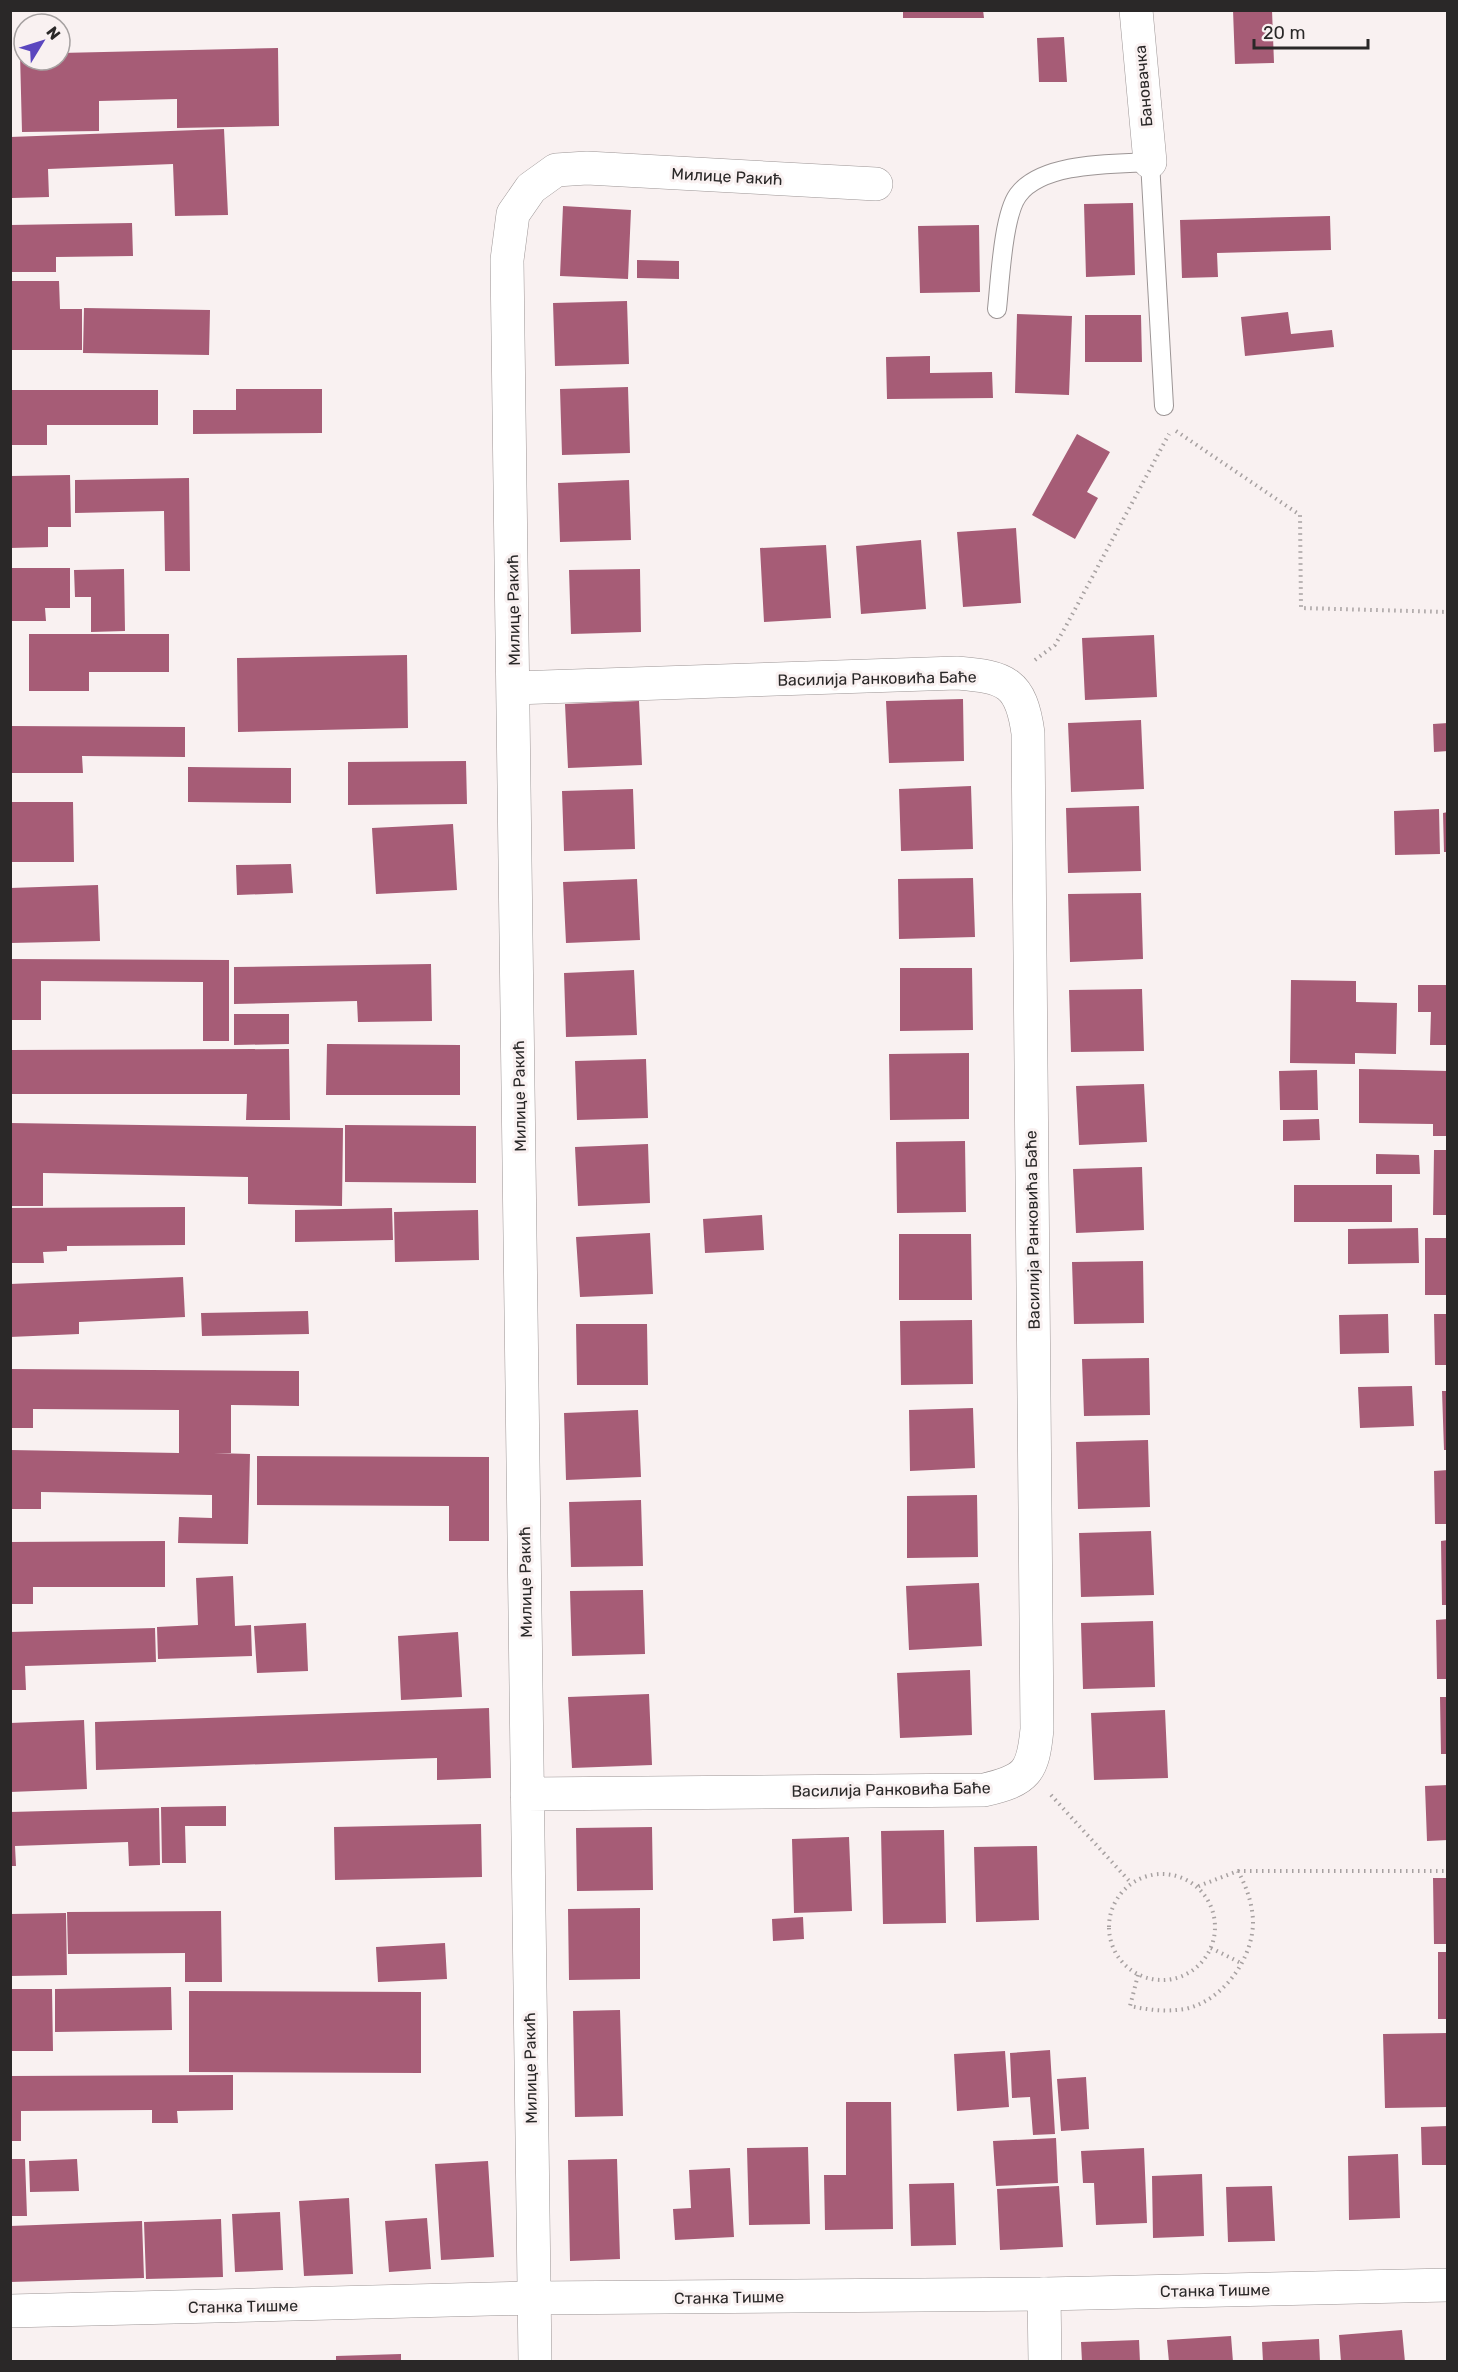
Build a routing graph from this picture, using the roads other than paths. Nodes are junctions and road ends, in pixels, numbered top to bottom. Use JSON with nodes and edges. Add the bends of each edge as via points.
{"nodes":[{"id":1,"x":1136,"y":10,"type":"edge"},
{"id":2,"x":1150,"y":162,"type":"junction"},
{"id":3,"x":876,"y":184,"type":"dead end"},
{"id":4,"x":997,"y":309,"type":"dead end"},
{"id":5,"x":1164,"y":406,"type":"dead end"},
{"id":6,"x":514,"y":688,"type":"junction"},
{"id":7,"x":527,"y":1794,"type":"junction"},
{"id":8,"x":1448,"y":2285,"type":"edge"},
{"id":9,"x":1044,"y":2294,"type":"junction"},
{"id":10,"x":533,"y":2298,"type":"junction"},
{"id":11,"x":10,"y":2311,"type":"edge"},
{"id":12,"x":535,"y":2361,"type":"edge"},
{"id":13,"x":1045,"y":2361,"type":"edge"}],
"edges":[{"from":1,"to":2,"type":"street","name":"Бановачка"},
{"from":2,"to":4,"type":"lane","via":[[1058,171],[1024,189],[1017,196],[1006,232]]},
{"from":2,"to":5,"type":"lane"},
{"from":3,"to":6,"type":"street","name":"Милице Ракић","via":[[587,168],[556,170],[531,188],[513,214],[507,260]]},
{"from":6,"to":7,"type":"street","name":"Милице Ракић"},
{"from":6,"to":7,"type":"street","name":"Василија Ранковића Баће","via":[[982,675],[1016,691],[1024,707],[1028,733],[1037,1729],[1028,1770],[1014,1782],[984,1790]]},
{"from":7,"to":10,"type":"street","name":"Милице Ракић"},
{"from":8,"to":9,"type":"street","name":"Станка Тишме"},
{"from":9,"to":10,"type":"street","name":"Станка Тишме"},
{"from":9,"to":13,"type":"street"},
{"from":10,"to":11,"type":"street","name":"Станка Тишме"},
{"from":10,"to":12,"type":"street","name":"Милице Ракић"}]}
